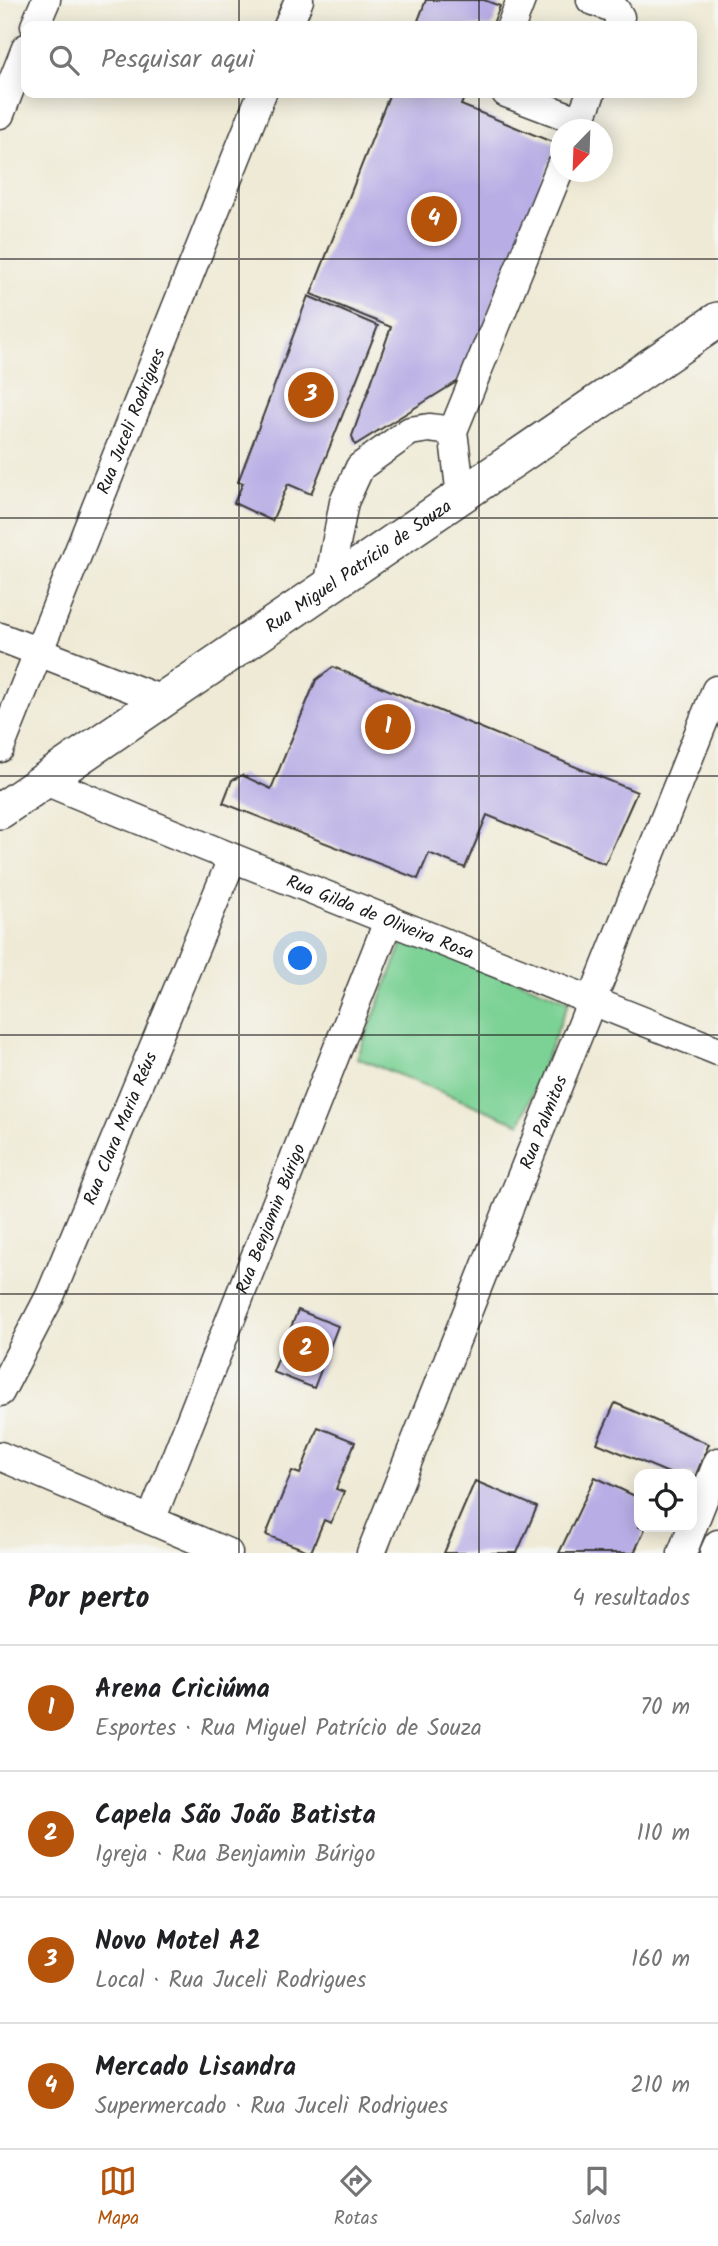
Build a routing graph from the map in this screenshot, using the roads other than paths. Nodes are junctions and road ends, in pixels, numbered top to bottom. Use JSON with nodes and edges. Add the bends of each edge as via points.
{"nodes":[{"id":1,"x":46,"y":0,"type":"edge"},
{"id":2,"x":299,"y":0,"type":"edge"},
{"id":3,"x":521,"y":0,"type":"edge"},
{"id":4,"x":591,"y":0,"type":"edge"},
{"id":5,"x":37,"y":21,"type":"edge"},
{"id":6,"x":290,"y":21,"type":"edge"},
{"id":7,"x":513,"y":21,"type":"edge"},
{"id":8,"x":619,"y":21,"type":"edge"},
{"id":9,"x":21,"y":61,"type":"edge"},
{"id":10,"x":260,"y":98,"type":"edge"},
{"id":11,"x":517,"y":98,"type":"edge"},
{"id":12,"x":589,"y":98,"type":"edge"},
{"id":13,"x":0,"y":114,"type":"edge"},
{"id":14,"x":564,"y":119,"type":"edge"},
{"id":15,"x":580,"y":119,"type":"edge"},
{"id":16,"x":555,"y":182,"type":"edge"},
{"id":17,"x":718,"y":320,"type":"edge"},
{"id":18,"x":453,"y":431,"type":"junction"},
{"id":19,"x":461,"y":496,"type":"junction"},
{"id":20,"x":328,"y":587,"type":"junction"},
{"id":21,"x":0,"y":637,"type":"edge"},
{"id":22,"x":38,"y":652,"type":"junction"},
{"id":23,"x":716,"y":690,"type":"dead end"},
{"id":24,"x":162,"y":700,"type":"junction"},
{"id":25,"x":0,"y":748,"type":"edge"},
{"id":26,"x":44,"y":780,"type":"junction"},
{"id":27,"x":0,"y":811,"type":"edge"},
{"id":28,"x":232,"y":859,"type":"junction"},
{"id":29,"x":389,"y":919,"type":"junction"},
{"id":30,"x":592,"y":1000,"type":"junction"},
{"id":31,"x":718,"y":1051,"type":"edge"},
{"id":32,"x":0,"y":1392,"type":"edge"},
{"id":33,"x":0,"y":1456,"type":"edge"},
{"id":34,"x":718,"y":1462,"type":"edge"},
{"id":35,"x":151,"y":1520,"type":"junction"},
{"id":36,"x":718,"y":1544,"type":"edge"},
{"id":37,"x":228,"y":1553,"type":"edge"},
{"id":38,"x":371,"y":1553,"type":"edge"},
{"id":39,"x":682,"y":1553,"type":"edge"},
{"id":40,"x":714,"y":1553,"type":"edge"}],
"edges":[{"from":1,"to":5,"type":"street"},
{"from":2,"to":6,"type":"street"},
{"from":3,"to":7,"type":"street"},
{"from":4,"to":8,"type":"street","via":[[615,9]]},
{"from":9,"to":13,"type":"street"},
{"from":10,"to":22,"type":"street","name":"Rua Juceli Rodrigues"},
{"from":11,"to":14,"type":"street"},
{"from":12,"to":15,"type":"street"},
{"from":16,"to":18,"type":"street"},
{"from":17,"to":19,"type":"main road","name":"Rua Miguel Patrício de Souza"},
{"from":18,"to":19,"type":"street"},
{"from":18,"to":20,"type":"street","via":[[410,431],[360,467],[344,502]]},
{"from":19,"to":20,"type":"main road","name":"Rua Miguel Patrício de Souza"},
{"from":20,"to":24,"type":"main road","name":"Rua Miguel Patrício de Souza"},
{"from":21,"to":22,"type":"street"},
{"from":22,"to":24,"type":"street"},
{"from":22,"to":25,"type":"street","name":"Rua Juceli Rodrigues"},
{"from":23,"to":30,"type":"street","name":"Rua Palmitos"},
{"from":24,"to":26,"type":"main road","name":"Rua Miguel Patrício de Souza"},
{"from":26,"to":27,"type":"main road","name":"Rua Miguel Patrício de Souza"},
{"from":26,"to":28,"type":"street","name":"Rua Gilda de Oliveira Rosa"},
{"from":28,"to":29,"type":"street","name":"Rua Gilda de Oliveira Rosa"},
{"from":28,"to":32,"type":"street","name":"Rua Clara Maria Réus","via":[[50,1296]]},
{"from":29,"to":30,"type":"street","name":"Rua Gilda de Oliveira Rosa"},
{"from":29,"to":35,"type":"street","name":"Rua Benjamin Búrigo"},
{"from":30,"to":31,"type":"street","name":"Rua Gilda de Oliveira Rosa"},
{"from":30,"to":38,"type":"street","name":"Rua Palmitos"},
{"from":33,"to":35,"type":"street"},
{"from":34,"to":39,"type":"street"},
{"from":35,"to":37,"type":"street"},
{"from":36,"to":40,"type":"street"}]}
